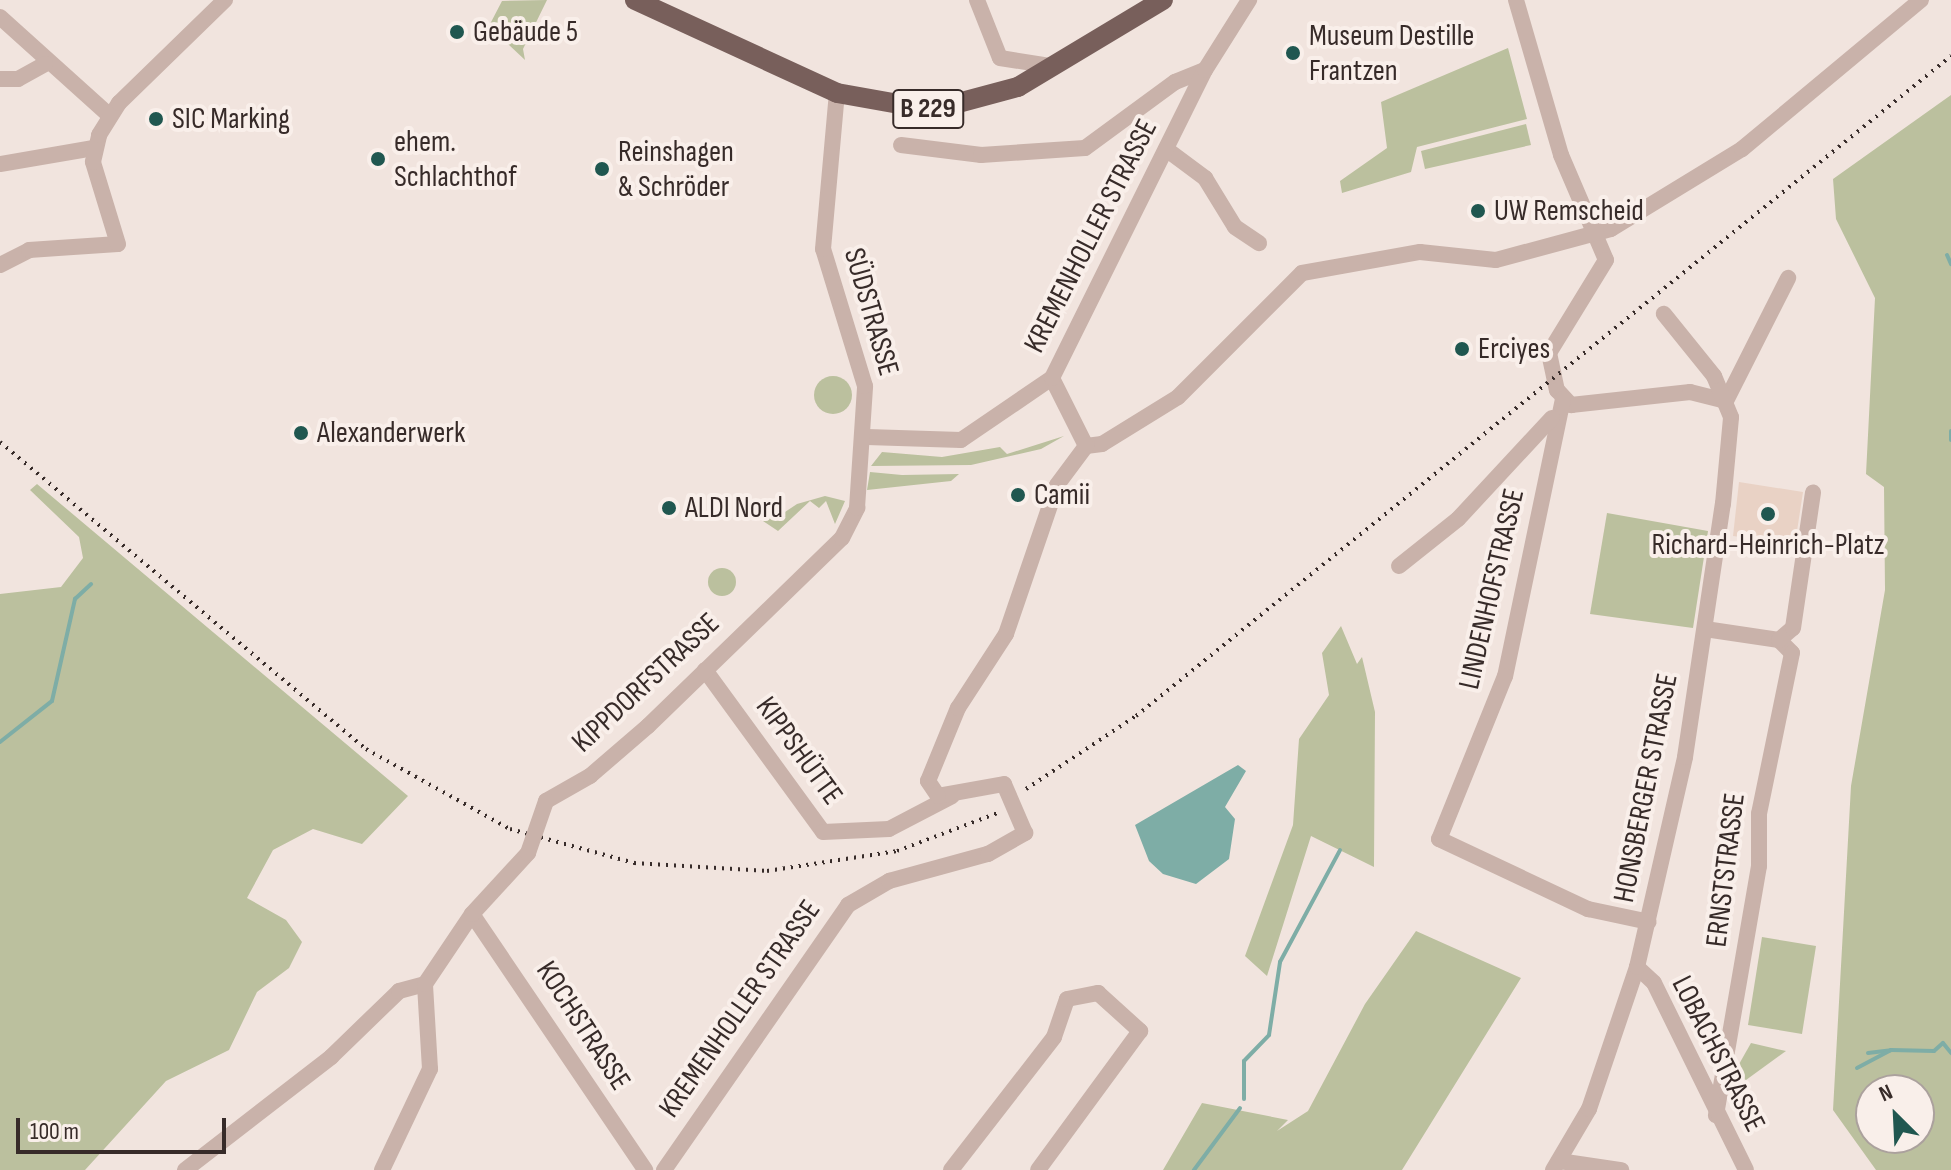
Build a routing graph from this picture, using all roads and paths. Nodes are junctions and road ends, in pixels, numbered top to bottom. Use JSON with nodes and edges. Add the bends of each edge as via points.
{"nodes":[{"id":1,"x":225,"y":0,"type":"edge"},
{"id":2,"x":635,"y":0,"type":"edge"},
{"id":3,"x":977,"y":0,"type":"edge"},
{"id":4,"x":1163,"y":0,"type":"edge"},
{"id":5,"x":1516,"y":0,"type":"edge"},
{"id":6,"x":1921,"y":0,"type":"edge"},
{"id":7,"x":1247,"y":2,"type":"edge"},
{"id":8,"x":664,"y":6,"type":"edge"},
{"id":9,"x":0,"y":17,"type":"edge"},
{"id":10,"x":45,"y":64,"type":"junction"},
{"id":11,"x":1061,"y":65,"type":"junction"},
{"id":12,"x":1205,"y":70,"type":"junction"},
{"id":13,"x":0,"y":79,"type":"edge"},
{"id":14,"x":837,"y":93,"type":"junction"},
{"id":15,"x":110,"y":116,"type":"junction"},
{"id":16,"x":901,"y":145,"type":"dead end"},
{"id":17,"x":94,"y":148,"type":"junction"},
{"id":18,"x":1166,"y":149,"type":"junction"},
{"id":19,"x":0,"y":164,"type":"edge"},
{"id":20,"x":1598,"y":235,"type":"junction"},
{"id":21,"x":1259,"y":243,"type":"dead end"},
{"id":22,"x":0,"y":265,"type":"edge"},
{"id":23,"x":1788,"y":278,"type":"dead end"},
{"id":24,"x":1664,"y":314,"type":"dead end"},
{"id":25,"x":1052,"y":378,"type":"junction"},
{"id":26,"x":1563,"y":399,"type":"junction"},
{"id":27,"x":1726,"y":401,"type":"junction"},
{"id":28,"x":867,"y":437,"type":"junction"},
{"id":29,"x":1086,"y":446,"type":"junction"},
{"id":30,"x":1813,"y":492,"type":"dead end"},
{"id":31,"x":1399,"y":566,"type":"dead end"},
{"id":32,"x":1705,"y":629,"type":"junction"},
{"id":33,"x":1779,"y":640,"type":"junction"},
{"id":34,"x":705,"y":670,"type":"junction"},
{"id":35,"x":952,"y":796,"type":"junction"},
{"id":36,"x":472,"y":914,"type":"junction"},
{"id":37,"x":1649,"y":922,"type":"junction"},
{"id":38,"x":1637,"y":967,"type":"junction"},
{"id":39,"x":425,"y":984,"type":"junction"},
{"id":40,"x":1716,"y":1115,"type":"junction"},
{"id":41,"x":1556,"y":1166,"type":"edge"},
{"id":42,"x":185,"y":1170,"type":"edge"},
{"id":43,"x":382,"y":1170,"type":"edge"},
{"id":44,"x":645,"y":1170,"type":"edge"},
{"id":45,"x":664,"y":1170,"type":"edge"},
{"id":46,"x":951,"y":1170,"type":"edge"},
{"id":47,"x":1038,"y":1170,"type":"edge"},
{"id":48,"x":1615,"y":1170,"type":"edge"},
{"id":49,"x":1746,"y":1170,"type":"edge"}],
"edges":[{"from":1,"to":15,"type":"street"},
{"from":2,"to":8,"type":"main road","number":"B 229"},
{"from":3,"to":11,"type":"street","via":[[1000,58],[1037,69]]},
{"from":4,"to":11,"type":"main road","number":"B 229"},
{"from":5,"to":20,"type":"street","via":[[1557,145]]},
{"from":6,"to":20,"type":"street","via":[[1730,157]]},
{"from":7,"to":12,"type":"street","name":"KREMENHOLLER STRASSE"},
{"from":8,"to":14,"type":"main road","number":"B 229"},
{"from":9,"to":10,"type":"street"},
{"from":10,"to":13,"type":"street","via":[[18,79]]},
{"from":10,"to":15,"type":"street"},
{"from":11,"to":14,"type":"main road","number":"B 229","via":[[994,95],[932,110]]},
{"from":12,"to":16,"type":"street","via":[[1175,82],[1085,148],[981,155]]},
{"from":12,"to":18,"type":"street","name":"KREMENHOLLER STRASSE"},
{"from":14,"to":28,"type":"street","name":"SÜDSTRASSE","via":[[823,249],[862,373]]},
{"from":15,"to":17,"type":"street"},
{"from":17,"to":19,"type":"street"},
{"from":17,"to":22,"type":"street","via":[[118,244],[29,250]]},
{"from":18,"to":21,"type":"street","via":[[1205,178],[1235,227]]},
{"from":18,"to":25,"type":"street","name":"KREMENHOLLER STRASSE"},
{"from":20,"to":26,"type":"street","via":[[1606,260],[1549,353]]},
{"from":20,"to":29,"type":"street","via":[[1572,234],[1496,260],[1420,252],[1302,273],[1178,397],[1102,444]]},
{"from":23,"to":27,"type":"street"},
{"from":24,"to":27,"type":"street","name":"HONSBERGER STRASSE"},
{"from":25,"to":28,"type":"street","via":[[961,440]]},
{"from":25,"to":29,"type":"street","name":"KREMENHOLLER STRASSE"},
{"from":26,"to":27,"type":"street","via":[[1593,404],[1690,392]]},
{"from":26,"to":31,"type":"street","name":"LINDENHOFSTRASSE","via":[[1546,431]]},
{"from":26,"to":37,"type":"street","name":"LINDENHOFSTRASSE","via":[[1505,676],[1439,839],[1588,909]]},
{"from":27,"to":32,"type":"street","name":"HONSBERGER STRASSE","via":[[1732,431]]},
{"from":28,"to":34,"type":"street","name":"KIPPDORFSTRASSE","via":[[860,486],[842,538]]},
{"from":29,"to":35,"type":"street","via":[[1057,485],[1006,634],[958,708],[928,781],[938,796]]},
{"from":30,"to":33,"type":"street","via":[[1793,628]]},
{"from":32,"to":33,"type":"street"},
{"from":32,"to":37,"type":"street","name":"HONSBERGER STRASSE"},
{"from":33,"to":40,"type":"street","name":"ERNSTSTRASSE","via":[[1792,653],[1792,673],[1774,730],[1759,866]]},
{"from":34,"to":35,"type":"street","name":"KIPPSHÜTTE","via":[[823,832],[889,829]]},
{"from":34,"to":36,"type":"street","name":"KIPPDORFSTRASSE","bridge":true,"via":[[605,765],[546,801],[528,853]]},
{"from":35,"to":45,"type":"street","name":"KREMENHOLLER STRASSE","via":[[976,784],[1004,784],[1025,833],[988,854],[889,881],[848,905]]},
{"from":36,"to":39,"type":"street","name":"KIPPDORFSTRASSE"},
{"from":36,"to":44,"type":"street","name":"KOCHSTRASSE"},
{"from":37,"to":38,"type":"street","name":"HONSBERGER STRASSE"},
{"from":38,"to":40,"type":"street","name":"LOBACHSTRASSE","via":[[1654,983]]},
{"from":38,"to":41,"type":"street","name":"HONSBERGER STRASSE","via":[[1589,1109]]},
{"from":39,"to":42,"type":"street","via":[[399,991],[331,1057]]},
{"from":39,"to":43,"type":"street","via":[[430,1069]]},
{"from":40,"to":49,"type":"street","name":"LOBACHSTRASSE"},
{"from":41,"to":48,"type":"street"},
{"from":46,"to":47,"type":"street","via":[[1054,1037],[1067,999],[1098,993],[1140,1031]]}]}
